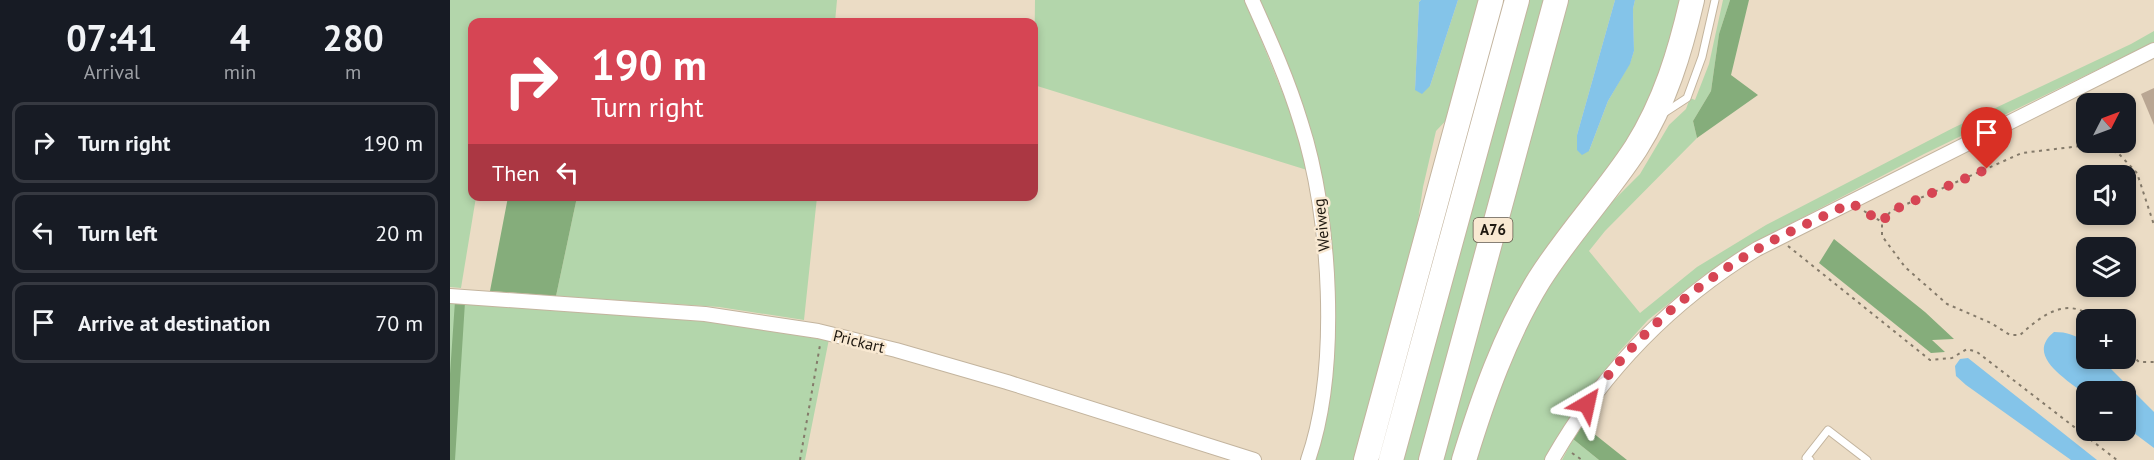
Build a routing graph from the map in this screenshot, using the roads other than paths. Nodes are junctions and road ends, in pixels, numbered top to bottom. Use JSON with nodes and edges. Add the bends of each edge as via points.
{"nodes":[{"id":1,"x":1252,"y":0,"type":"edge"},
{"id":2,"x":1491,"y":0,"type":"edge"},
{"id":3,"x":1517,"y":0,"type":"edge"},
{"id":4,"x":1556,"y":0,"type":"edge"},
{"id":5,"x":1692,"y":0,"type":"edge"},
{"id":6,"x":1715,"y":0,"type":"edge"},
{"id":7,"x":2154,"y":50,"type":"edge"},
{"id":8,"x":1652,"y":121,"type":"junction"},
{"id":9,"x":450,"y":296,"type":"edge"},
{"id":10,"x":1254,"y":460,"type":"edge"},
{"id":11,"x":1308,"y":460,"type":"edge"},
{"id":12,"x":1366,"y":460,"type":"edge"},
{"id":13,"x":1391,"y":460,"type":"edge"},
{"id":14,"x":1431,"y":460,"type":"edge"},
{"id":15,"x":1464,"y":460,"type":"edge"},
{"id":16,"x":1552,"y":460,"type":"edge"},
{"id":17,"x":1810,"y":460,"type":"edge"},
{"id":18,"x":1867,"y":460,"type":"edge"}],
"edges":[{"from":1,"to":11,"type":"street","name":"Weiweg","via":[[1278,57],[1301,123],[1315,176],[1323,235],[1328,324],[1326,373],[1321,413]]},
{"from":2,"to":12,"type":"highway"},
{"from":3,"to":13,"type":"highway","number":"A76"},
{"from":4,"to":14,"type":"highway","number":"A76"},
{"from":5,"to":8,"type":"highway","via":[[1682,47]]},
{"from":6,"to":8,"type":"lane","via":[[1702,57],[1687,98]]},
{"from":7,"to":16,"type":"street","via":[[1778,238],[1706,282],[1641,338],[1596,392]]},
{"from":8,"to":15,"type":"highway","via":[[1627,162],[1555,255],[1521,312],[1492,378]]},
{"from":9,"to":10,"type":"street","name":"Prickart","via":[[705,314],[822,332],[1007,382]]},
{"from":17,"to":18,"type":"lane","via":[[1806,458],[1828,430]]}]}
